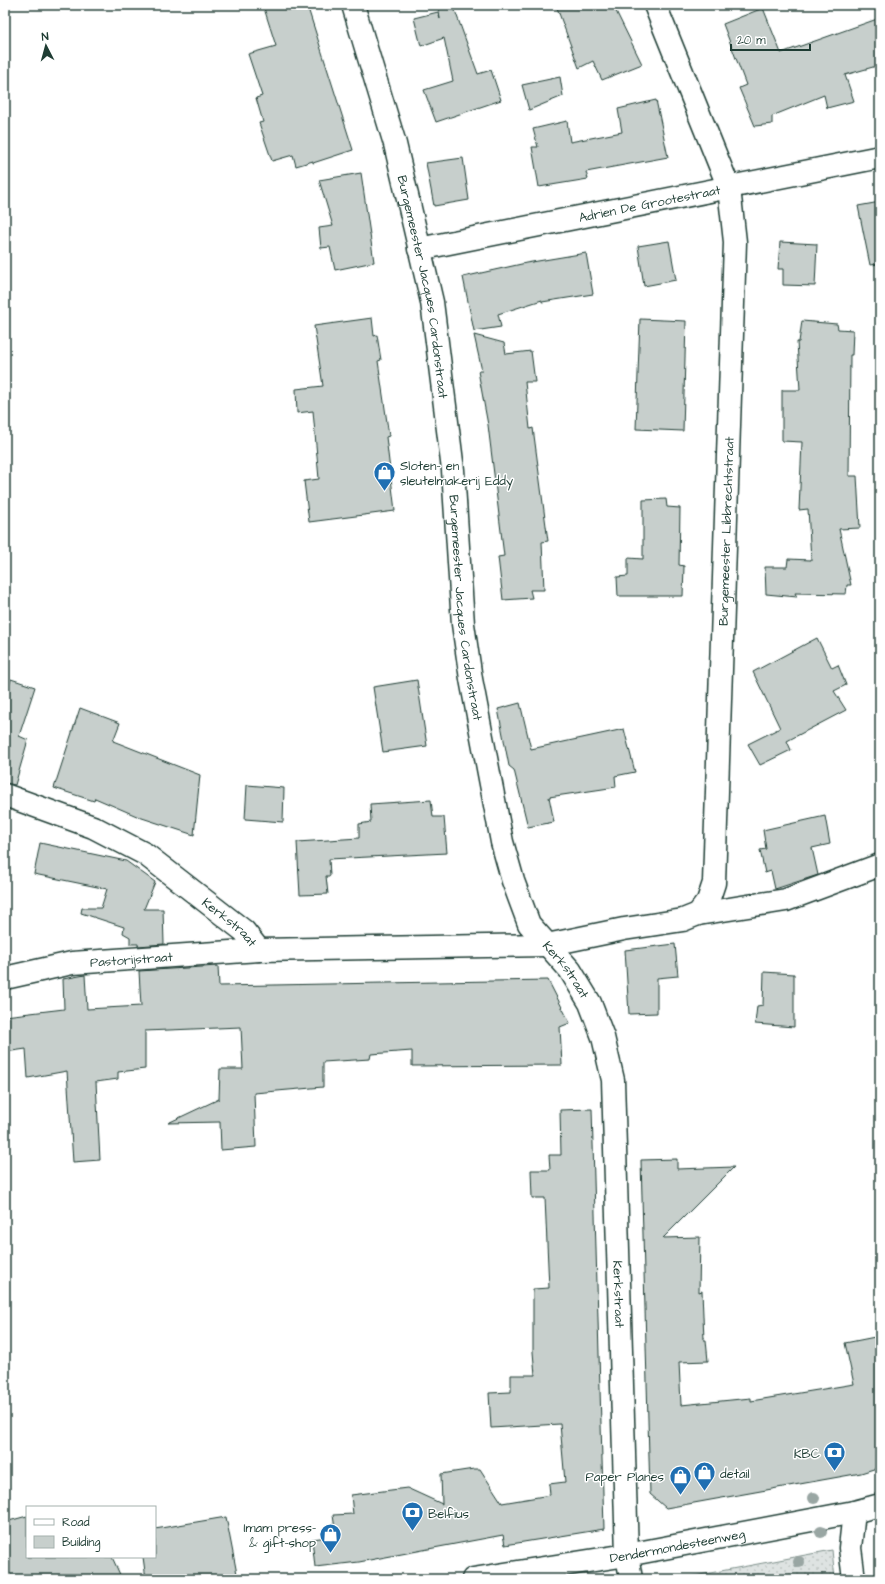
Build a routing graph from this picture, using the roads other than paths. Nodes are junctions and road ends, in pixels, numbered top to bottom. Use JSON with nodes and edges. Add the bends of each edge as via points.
{"nodes":[{"id":1,"x":353,"y":5,"type":"edge"},
{"id":2,"x":655,"y":5,"type":"edge"},
{"id":3,"x":880,"y":157,"type":"edge"},
{"id":4,"x":729,"y":188,"type":"junction"},
{"id":5,"x":420,"y":249,"type":"junction"},
{"id":6,"x":5,"y":795,"type":"edge"},
{"id":7,"x":880,"y":865,"type":"edge"},
{"id":8,"x":698,"y":914,"type":"junction"},
{"id":9,"x":547,"y":945,"type":"junction"},
{"id":10,"x":259,"y":950,"type":"junction"},
{"id":11,"x":5,"y":978,"type":"edge"},
{"id":12,"x":880,"y":1505,"type":"edge"},
{"id":13,"x":854,"y":1512,"type":"junction"},
{"id":14,"x":627,"y":1555,"type":"junction"},
{"id":15,"x":473,"y":1579,"type":"edge"},
{"id":16,"x":631,"y":1579,"type":"edge"},
{"id":17,"x":854,"y":1579,"type":"edge"}],
"edges":[{"from":1,"to":5,"type":"street","name":"Burgemeester Jacques Cardonstraat","via":[[395,144]]},
{"from":2,"to":4,"type":"street","name":"Burgemeester Libbrechtstraat"},
{"from":3,"to":4,"type":"street","name":"Adrien De Grootestraat"},
{"from":4,"to":5,"type":"street","name":"Adrien De Grootestraat"},
{"from":4,"to":8,"type":"street","name":"Burgemeester Libbrechtstraat","via":[[735,242],[714,883],[708,901]]},
{"from":5,"to":9,"type":"street","name":"Burgemeester Jacques Cardonstraat","via":[[432,302],[452,463],[463,624],[471,679],[502,842],[511,874],[529,924]]},
{"from":6,"to":10,"type":"street","name":"Kerkstraat","via":[[93,827],[145,854],[244,931]]},
{"from":7,"to":8,"type":"street","via":[[786,900]]},
{"from":8,"to":9,"type":"street","via":[[683,920]]},
{"from":9,"to":10,"type":"street","name":"Kerkstraat"},
{"from":9,"to":14,"type":"street","name":"Kerkstraat","via":[[570,970],[590,1003],[604,1037],[613,1080]]},
{"from":10,"to":11,"type":"street","name":"Pastorijstraat","via":[[72,963]]},
{"from":12,"to":13,"type":"street","name":"Dendermondesteenweg"},
{"from":13,"to":14,"type":"street","name":"Dendermondesteenweg"},
{"from":13,"to":17,"type":"street","via":[[850,1548]]},
{"from":14,"to":15,"type":"street","name":"Dendermondesteenweg"},
{"from":14,"to":16,"type":"street","name":"Kerkstraat"}]}
